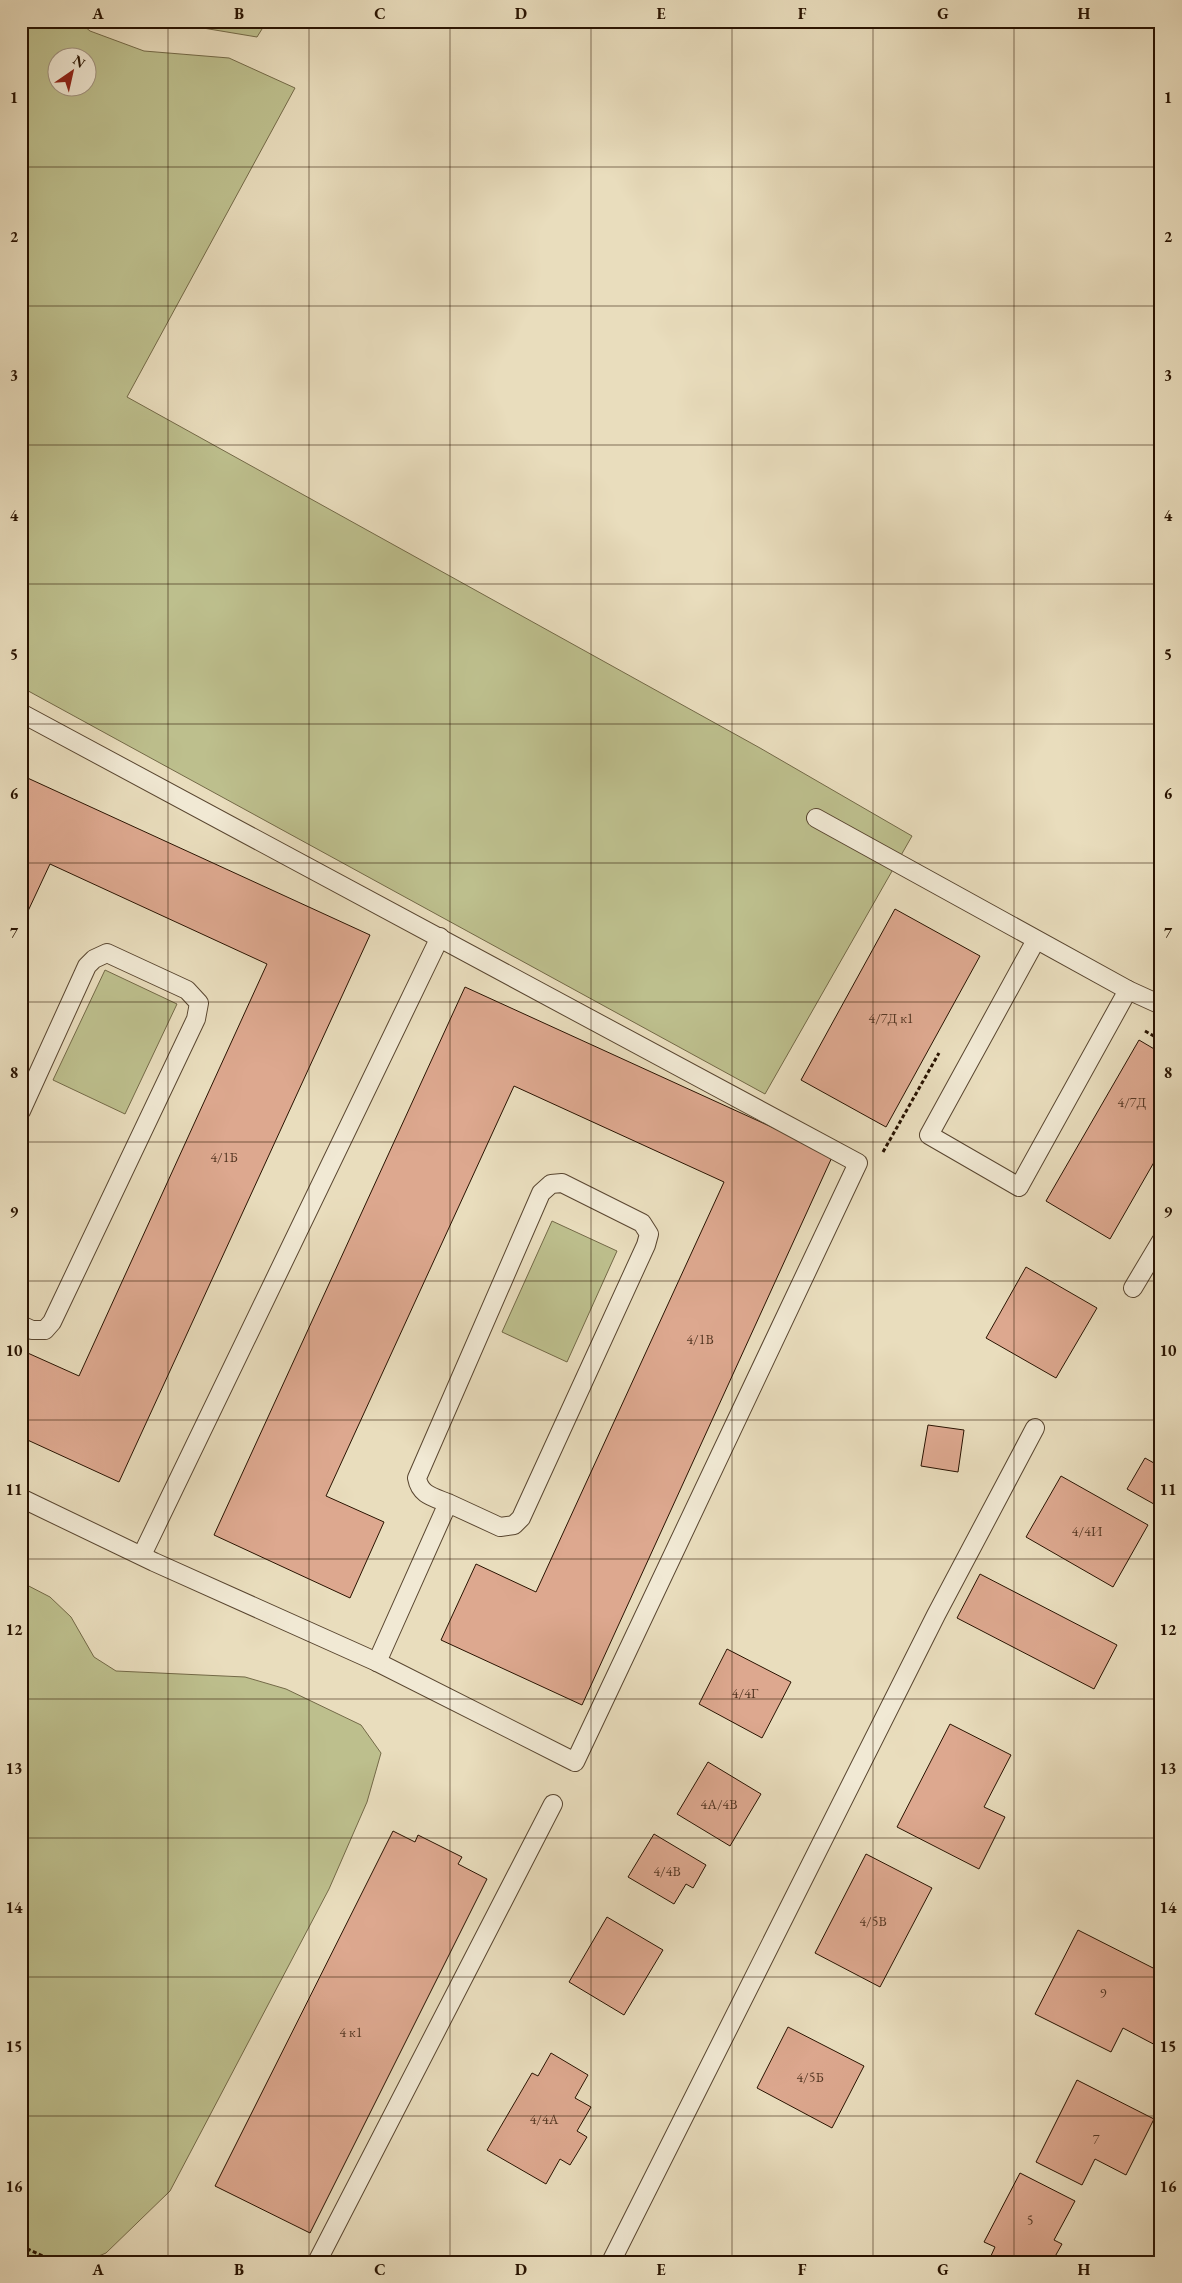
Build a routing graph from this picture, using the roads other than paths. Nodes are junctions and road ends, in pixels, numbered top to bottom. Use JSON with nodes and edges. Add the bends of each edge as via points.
{"nodes":[{"id":1,"x":21,"y":713,"type":"edge"},
{"id":2,"x":816,"y":818,"type":"dead end"},
{"id":3,"x":440,"y":937,"type":"junction"},
{"id":4,"x":1036,"y":940,"type":"junction"},
{"id":5,"x":1128,"y":990,"type":"junction"},
{"id":6,"x":1161,"y":1004,"type":"edge"},
{"id":7,"x":21,"y":1110,"type":"edge"},
{"id":8,"x":1161,"y":1240,"type":"edge"},
{"id":9,"x":1133,"y":1288,"type":"dead end"},
{"id":10,"x":21,"y":1325,"type":"edge"},
{"id":11,"x":1035,"y":1428,"type":"dead end"},
{"id":12,"x":21,"y":1498,"type":"edge"},
{"id":13,"x":448,"y":1503,"type":"junction"},
{"id":14,"x":142,"y":1555,"type":"junction"},
{"id":15,"x":376,"y":1662,"type":"junction"},
{"id":16,"x":553,"y":1804,"type":"dead end"},
{"id":17,"x":317,"y":2262,"type":"edge"},
{"id":18,"x":611,"y":2262,"type":"edge"}],
"edges":[{"from":1,"to":3,"type":"lane"},
{"from":2,"to":4,"type":"lane"},
{"from":3,"to":14,"type":"lane"},
{"from":3,"to":15,"type":"lane","via":[[858,1163],[576,1762]]},
{"from":4,"to":5,"type":"lane"},
{"from":4,"to":5,"type":"lane","via":[[929,1135],[1019,1187]]},
{"from":5,"to":6,"type":"lane"},
{"from":7,"to":10,"type":"lane","via":[[87,966],[94,959],[107,953],[187,990],[199,1003],[196,1019],[52,1322],[45,1330],[32,1330]]},
{"from":8,"to":9,"type":"lane"},
{"from":11,"to":18,"type":"lane","via":[[932,1624]]},
{"from":12,"to":14,"type":"lane"},
{"from":13,"to":13,"type":"lane","via":[[424,1494],[417,1478],[542,1193],[550,1184],[562,1183],[642,1223],[649,1234],[646,1244],[521,1518],[514,1525],[500,1527]]},
{"from":13,"to":15,"type":"lane"},
{"from":14,"to":15,"type":"lane"},
{"from":16,"to":17,"type":"lane"}]}
